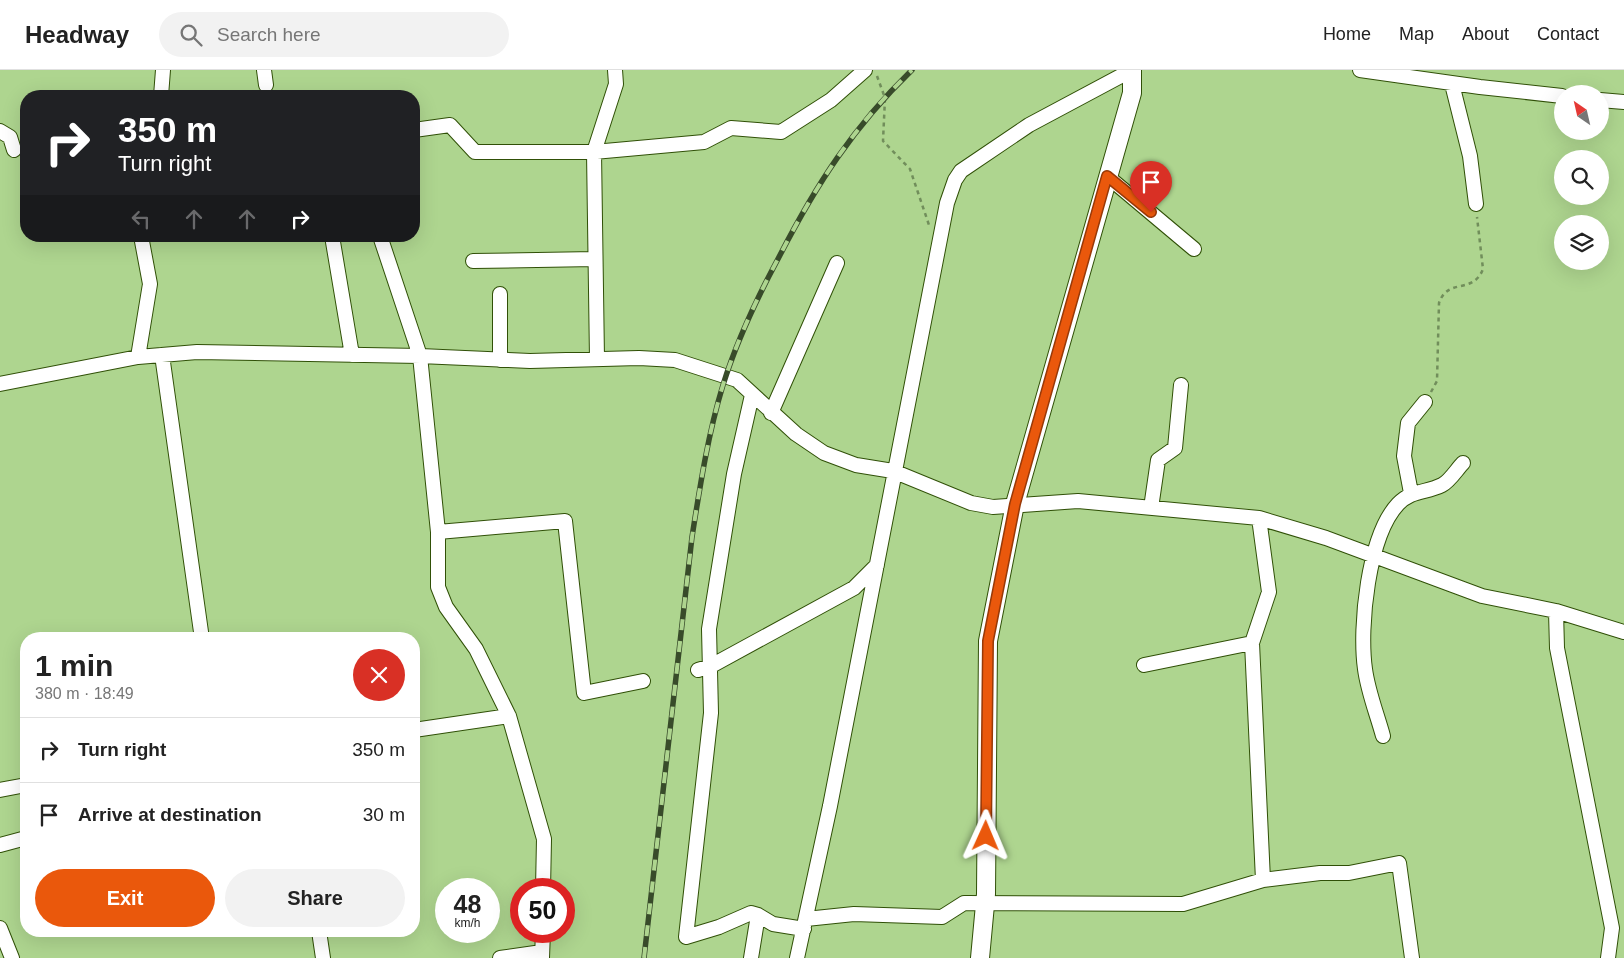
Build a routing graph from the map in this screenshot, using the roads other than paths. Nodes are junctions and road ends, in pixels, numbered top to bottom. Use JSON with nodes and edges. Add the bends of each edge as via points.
{"nodes":[{"id":1,"x":163,"y":70,"type":"edge"},
{"id":2,"x":264,"y":70,"type":"edge"},
{"id":3,"x":615,"y":70,"type":"edge"},
{"id":4,"x":865,"y":70,"type":"edge"},
{"id":5,"x":1132,"y":70,"type":"edge"},
{"id":6,"x":1360,"y":70,"type":"edge"},
{"id":7,"x":1452,"y":84,"type":"junction"},
{"id":8,"x":266,"y":85,"type":"dead end"},
{"id":9,"x":161,"y":90,"type":"edge"},
{"id":10,"x":1554,"y":95,"type":"edge"},
{"id":11,"x":1609,"y":101,"type":"edge"},
{"id":12,"x":1624,"y":102,"type":"edge"},
{"id":13,"x":420,"y":129,"type":"edge"},
{"id":14,"x":0,"y":131,"type":"edge"},
{"id":15,"x":14,"y":150,"type":"dead end"},
{"id":16,"x":594,"y":152,"type":"junction"},
{"id":17,"x":1107,"y":176,"type":"junction"},
{"id":18,"x":1476,"y":204,"type":"road end"},
{"id":19,"x":142,"y":242,"type":"edge"},
{"id":20,"x":333,"y":242,"type":"edge"},
{"id":21,"x":382,"y":242,"type":"edge"},
{"id":22,"x":1194,"y":248,"type":"dead end"},
{"id":23,"x":595,"y":259,"type":"junction"},
{"id":24,"x":473,"y":261,"type":"dead end"},
{"id":25,"x":837,"y":263,"type":"dead end"},
{"id":26,"x":500,"y":294,"type":"dead end"},
{"id":27,"x":162,"y":355,"type":"junction"},
{"id":28,"x":352,"y":355,"type":"junction"},
{"id":29,"x":420,"y":356,"type":"junction"},
{"id":30,"x":138,"y":357,"type":"junction"},
{"id":31,"x":597,"y":359,"type":"junction"},
{"id":32,"x":500,"y":360,"type":"junction"},
{"id":33,"x":0,"y":384,"type":"edge"},
{"id":34,"x":1181,"y":385,"type":"dead end"},
{"id":35,"x":752,"y":395,"type":"junction"},
{"id":36,"x":1425,"y":402,"type":"road end"},
{"id":37,"x":771,"y":413,"type":"junction"},
{"id":38,"x":1463,"y":463,"type":"dead end"},
{"id":39,"x":893,"y":471,"type":"junction"},
{"id":40,"x":1411,"y":493,"type":"junction"},
{"id":41,"x":1015,"y":504,"type":"junction"},
{"id":42,"x":1151,"y":508,"type":"junction"},
{"id":43,"x":1260,"y":518,"type":"junction"},
{"id":44,"x":438,"y":532,"type":"junction"},
{"id":45,"x":1374,"y":555,"type":"junction"},
{"id":46,"x":877,"y":565,"type":"junction"},
{"id":47,"x":1556,"y":611,"type":"junction"},
{"id":48,"x":201,"y":632,"type":"edge"},
{"id":49,"x":1624,"y":632,"type":"edge"},
{"id":50,"x":1252,"y":643,"type":"junction"},
{"id":51,"x":1144,"y":665,"type":"dead end"},
{"id":52,"x":704,"y":668,"type":"junction"},
{"id":53,"x":642,"y":681,"type":"dead end"},
{"id":54,"x":509,"y":716,"type":"junction"},
{"id":55,"x":420,"y":729,"type":"edge"},
{"id":56,"x":1383,"y":736,"type":"dead end"},
{"id":57,"x":20,"y":786,"type":"edge"},
{"id":58,"x":0,"y":790,"type":"edge"},
{"id":59,"x":20,"y":840,"type":"edge"},
{"id":60,"x":0,"y":845,"type":"edge"},
{"id":61,"x":543,"y":878,"type":"edge"},
{"id":62,"x":1263,"y":880,"type":"junction"},
{"id":63,"x":985,"y":904,"type":"junction"},
{"id":64,"x":758,"y":915,"type":"junction"},
{"id":65,"x":805,"y":924,"type":"junction"},
{"id":66,"x":0,"y":928,"type":"edge"},
{"id":67,"x":320,"y":937,"type":"edge"},
{"id":68,"x":542,"y":955,"type":"edge"},
{"id":69,"x":12,"y":958,"type":"edge"},
{"id":70,"x":323,"y":958,"type":"edge"},
{"id":71,"x":500,"y":958,"type":"edge"},
{"id":72,"x":751,"y":958,"type":"edge"},
{"id":73,"x":797,"y":958,"type":"edge"},
{"id":74,"x":980,"y":958,"type":"edge"},
{"id":75,"x":1412,"y":958,"type":"edge"},
{"id":76,"x":1608,"y":958,"type":"edge"}],
"edges":[{"from":1,"to":9,"type":"street"},
{"from":2,"to":8,"type":"street"},
{"from":3,"to":16,"type":"street","via":[[616,84]]},
{"from":4,"to":16,"type":"street","via":[[831,100],[780,132],[731,128],[704,142]]},
{"from":5,"to":17,"type":"main road","via":[[1132,93]]},
{"from":5,"to":39,"type":"street","via":[[1029,125],[961,171],[955,180],[939,240]]},
{"from":6,"to":7,"type":"street"},
{"from":7,"to":10,"type":"street"},
{"from":7,"to":18,"type":"street","via":[[1470,156]]},
{"from":11,"to":12,"type":"street"},
{"from":13,"to":16,"type":"street","via":[[450,125],[474,152]]},
{"from":14,"to":15,"type":"street","via":[[10,137]]},
{"from":16,"to":23,"type":"street"},
{"from":17,"to":22,"type":"street"},
{"from":17,"to":41,"type":"main road"},
{"from":19,"to":30,"type":"street","via":[[150,284]]},
{"from":20,"to":28,"type":"street"},
{"from":21,"to":29,"type":"street"},
{"from":23,"to":24,"type":"street"},
{"from":23,"to":31,"type":"street"},
{"from":25,"to":37,"type":"street"},
{"from":26,"to":32,"type":"street"},
{"from":27,"to":28,"type":"street","via":[[197,352]]},
{"from":27,"to":30,"type":"street"},
{"from":27,"to":48,"type":"street"},
{"from":28,"to":29,"type":"street"},
{"from":29,"to":32,"type":"street"},
{"from":29,"to":44,"type":"street"},
{"from":30,"to":33,"type":"street"},
{"from":31,"to":32,"type":"street"},
{"from":31,"to":35,"type":"street","via":[[674,360],[737,380]]},
{"from":34,"to":42,"type":"street","via":[[1175,448],[1158,460]]},
{"from":35,"to":37,"type":"street"},
{"from":35,"to":52,"type":"street","via":[[734,474]]},
{"from":36,"to":40,"type":"street","via":[[1408,423],[1404,456]]},
{"from":37,"to":39,"type":"street","via":[[824,453],[856,465]]},
{"from":38,"to":40,"type":"street","via":[[1443,485]]},
{"from":39,"to":41,"type":"street","via":[[971,503],[993,507]]},
{"from":39,"to":46,"type":"street"},
{"from":40,"to":45,"type":"street","via":[[1389,515]]},
{"from":41,"to":42,"type":"street","via":[[1078,501]]},
{"from":41,"to":63,"type":"main road","via":[[988,641]]},
{"from":42,"to":43,"type":"street"},
{"from":43,"to":45,"type":"street"},
{"from":43,"to":50,"type":"street","via":[[1269,592]]},
{"from":44,"to":53,"type":"street","via":[[565,521],[584,693]]},
{"from":44,"to":54,"type":"street","via":[[438,587],[446,607],[476,649]]},
{"from":45,"to":47,"type":"street","via":[[1482,596]]},
{"from":45,"to":56,"type":"street","via":[[1367,585],[1363,635],[1365,669]]},
{"from":46,"to":52,"type":"street","via":[[854,588]]},
{"from":46,"to":65,"type":"street"},
{"from":47,"to":49,"type":"street"},
{"from":47,"to":76,"type":"street","via":[[1557,648],[1612,928]]},
{"from":50,"to":51,"type":"street"},
{"from":50,"to":62,"type":"street"},
{"from":52,"to":64,"type":"street","via":[[711,713],[686,937],[751,913]]},
{"from":54,"to":55,"type":"street"},
{"from":54,"to":61,"type":"street","via":[[544,839]]},
{"from":57,"to":58,"type":"street"},
{"from":59,"to":60,"type":"street"},
{"from":62,"to":63,"type":"street","via":[[1183,904]]},
{"from":62,"to":75,"type":"street","via":[[1349,872],[1399,863]]},
{"from":63,"to":65,"type":"street","via":[[964,903],[942,917],[854,914]]},
{"from":63,"to":74,"type":"main road"},
{"from":64,"to":65,"type":"street","via":[[773,924]]},
{"from":64,"to":72,"type":"street"},
{"from":65,"to":73,"type":"street"},
{"from":66,"to":69,"type":"street"},
{"from":67,"to":70,"type":"street"},
{"from":68,"to":71,"type":"street"}]}
